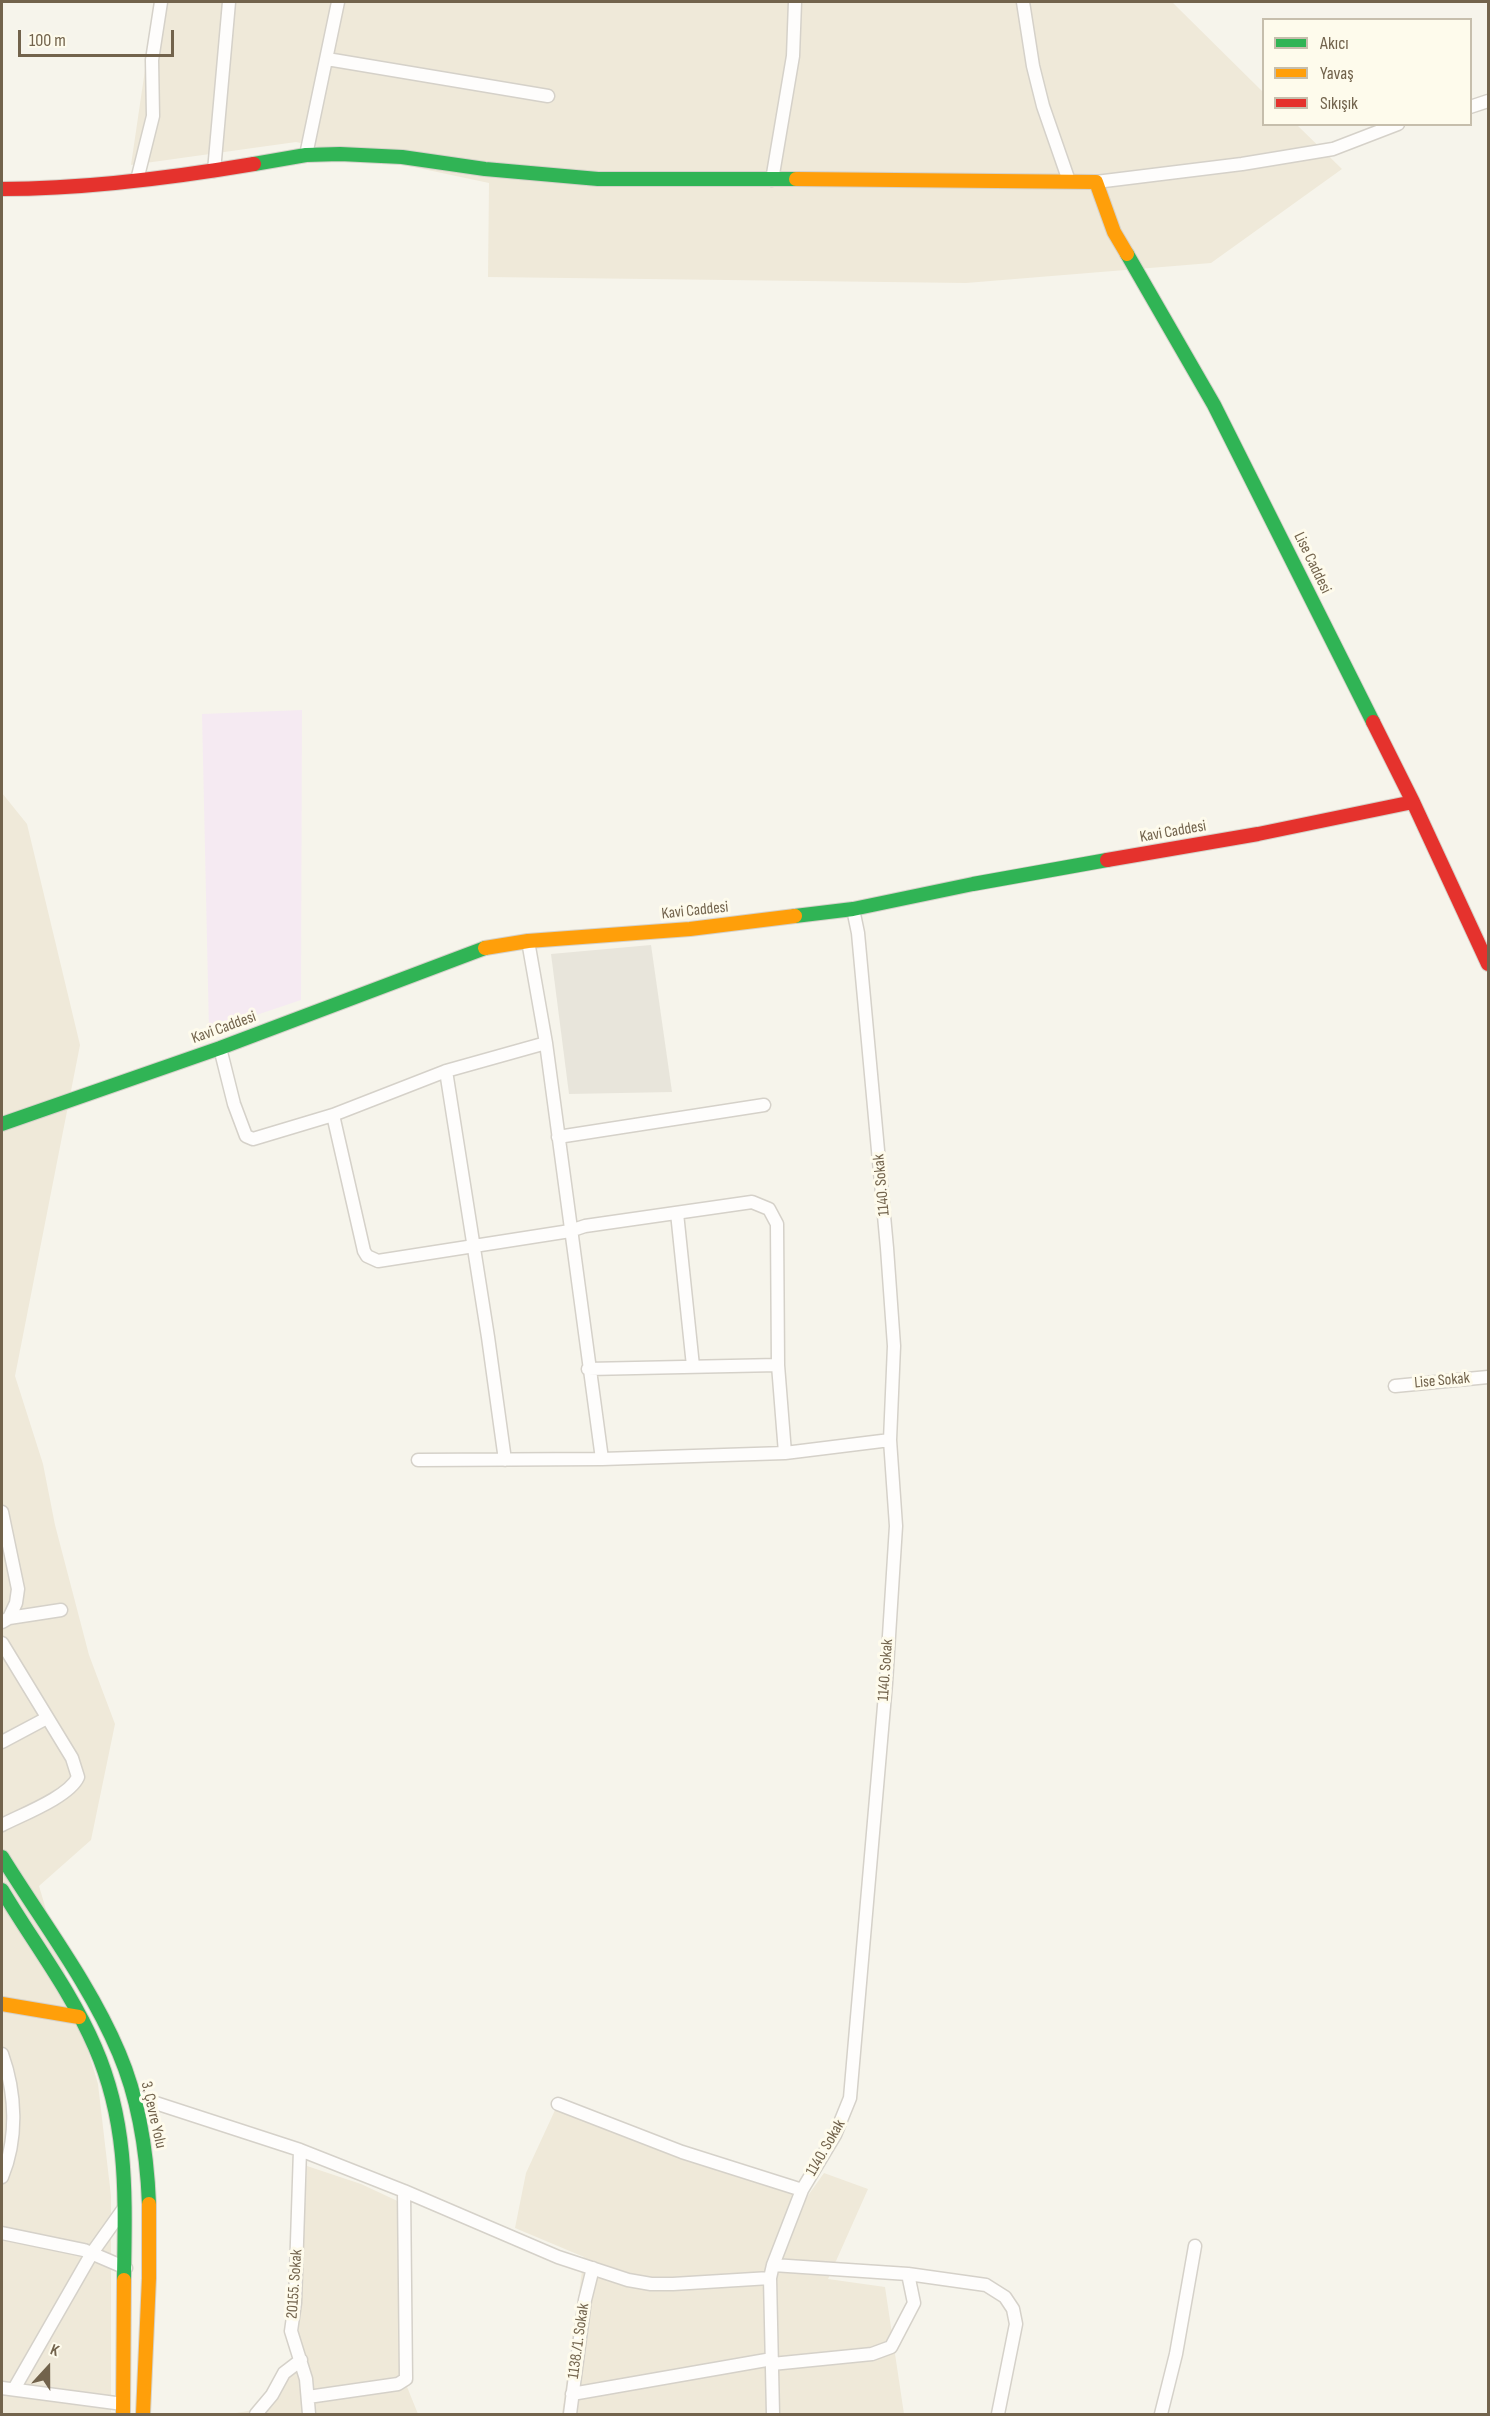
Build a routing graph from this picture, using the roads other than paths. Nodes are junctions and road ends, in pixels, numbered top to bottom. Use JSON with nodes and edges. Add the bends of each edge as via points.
{"nodes":[{"id":1,"x":160,"y":2,"type":"edge"},
{"id":2,"x":229,"y":2,"type":"edge"},
{"id":3,"x":338,"y":2,"type":"edge"},
{"id":4,"x":795,"y":2,"type":"edge"},
{"id":5,"x":1023,"y":2,"type":"edge"},
{"id":6,"x":327,"y":59,"type":"junction"},
{"id":7,"x":548,"y":96,"type":"dead end"},
{"id":8,"x":1488,"y":101,"type":"edge"},
{"id":9,"x":1472,"y":106,"type":"edge"},
{"id":10,"x":1393,"y":126,"type":"edge"},
{"id":11,"x":306,"y":155,"type":"junction"},
{"id":12,"x":214,"y":171,"type":"junction"},
{"id":13,"x":137,"y":180,"type":"junction"},
{"id":14,"x":772,"y":180,"type":"junction"},
{"id":15,"x":1069,"y":181,"type":"junction"},
{"id":16,"x":1096,"y":182,"type":"junction"},
{"id":17,"x":2,"y":189,"type":"edge"},
{"id":18,"x":1413,"y":802,"type":"junction"},
{"id":19,"x":852,"y":909,"type":"junction"},
{"id":20,"x":528,"y":941,"type":"junction"},
{"id":21,"x":1488,"y":964,"type":"edge"},
{"id":22,"x":546,"y":1043,"type":"junction"},
{"id":23,"x":220,"y":1048,"type":"junction"},
{"id":24,"x":446,"y":1071,"type":"junction"},
{"id":25,"x":764,"y":1105,"type":"dead end"},
{"id":26,"x":333,"y":1115,"type":"junction"},
{"id":27,"x":2,"y":1124,"type":"edge"},
{"id":28,"x":558,"y":1137,"type":"junction"},
{"id":29,"x":676,"y":1213,"type":"junction"},
{"id":30,"x":570,"y":1231,"type":"junction"},
{"id":31,"x":472,"y":1246,"type":"junction"},
{"id":32,"x":778,"y":1365,"type":"junction"},
{"id":33,"x":693,"y":1366,"type":"junction"},
{"id":34,"x":588,"y":1369,"type":"junction"},
{"id":35,"x":1488,"y":1377,"type":"edge"},
{"id":36,"x":1395,"y":1386,"type":"dead end"},
{"id":37,"x":890,"y":1440,"type":"junction"},
{"id":38,"x":785,"y":1453,"type":"junction"},
{"id":39,"x":602,"y":1459,"type":"junction"},
{"id":40,"x":418,"y":1460,"type":"dead end"},
{"id":41,"x":505,"y":1460,"type":"junction"},
{"id":42,"x":2,"y":1512,"type":"edge"},
{"id":43,"x":61,"y":1610,"type":"dead end"},
{"id":44,"x":5,"y":1620,"type":"edge"},
{"id":45,"x":2,"y":1643,"type":"edge"},
{"id":46,"x":47,"y":1718,"type":"junction"},
{"id":47,"x":2,"y":1742,"type":"edge"},
{"id":48,"x":2,"y":1825,"type":"edge"},
{"id":49,"x":2,"y":1857,"type":"edge"},
{"id":50,"x":2,"y":1890,"type":"edge"},
{"id":51,"x":2,"y":2004,"type":"edge"},
{"id":52,"x":79,"y":2017,"type":"junction"},
{"id":53,"x":2,"y":2054,"type":"edge"},
{"id":54,"x":134,"y":2096,"type":"junction"},
{"id":55,"x":558,"y":2104,"type":"dead end"},
{"id":56,"x":300,"y":2150,"type":"junction"},
{"id":57,"x":2,"y":2177,"type":"edge"},
{"id":58,"x":801,"y":2190,"type":"junction"},
{"id":59,"x":404,"y":2191,"type":"junction"},
{"id":60,"x":125,"y":2207,"type":"junction"},
{"id":61,"x":2,"y":2233,"type":"edge"},
{"id":62,"x":1195,"y":2246,"type":"dead end"},
{"id":63,"x":92,"y":2253,"type":"junction"},
{"id":64,"x":773,"y":2265,"type":"junction"},
{"id":65,"x":126,"y":2268,"type":"junction"},
{"id":66,"x":593,"y":2268,"type":"junction"},
{"id":67,"x":908,"y":2274,"type":"junction"},
{"id":68,"x":771,"y":2278,"type":"junction"},
{"id":69,"x":301,"y":2360,"type":"junction"},
{"id":70,"x":772,"y":2362,"type":"junction"},
{"id":71,"x":8,"y":2388,"type":"edge"},
{"id":72,"x":572,"y":2394,"type":"junction"},
{"id":73,"x":308,"y":2397,"type":"junction"},
{"id":74,"x":120,"y":2407,"type":"edge"},
{"id":75,"x":143,"y":2415,"type":"edge"},
{"id":76,"x":256,"y":2415,"type":"edge"},
{"id":77,"x":309,"y":2415,"type":"edge"},
{"id":78,"x":570,"y":2415,"type":"edge"},
{"id":79,"x":773,"y":2415,"type":"edge"},
{"id":80,"x":998,"y":2415,"type":"edge"},
{"id":81,"x":1161,"y":2415,"type":"edge"}],
"edges":[{"from":1,"to":13,"type":"street","via":[[152,60],[153,116]]},
{"from":2,"to":12,"type":"street"},
{"from":3,"to":6,"type":"street"},
{"from":4,"to":14,"type":"street","via":[[792,56]]},
{"from":5,"to":15,"type":"street","via":[[1035,76]]},
{"from":6,"to":7,"type":"street"},
{"from":6,"to":11,"type":"street"},
{"from":8,"to":9,"type":"street"},
{"from":10,"to":16,"type":"street","via":[[1333,149]]},
{"from":11,"to":12,"type":"street"},
{"from":11,"to":14,"type":"street","via":[[402,157],[598,179]]},
{"from":12,"to":13,"type":"street"},
{"from":13,"to":17,"type":"street","via":[[57,189]]},
{"from":14,"to":15,"type":"street"},
{"from":15,"to":16,"type":"street"},
{"from":16,"to":18,"type":"street","name":"Lise Caddesi","via":[[1111,227],[1214,405]]},
{"from":18,"to":19,"type":"street","name":"Kavi Caddesi"},
{"from":18,"to":21,"type":"street","name":"Lise Caddesi"},
{"from":19,"to":20,"type":"street","name":"Kavi Caddesi","via":[[690,929]]},
{"from":19,"to":37,"type":"street","name":"1140. Sokak","via":[[858,933],[887,1248],[894,1346]]},
{"from":20,"to":22,"type":"street"},
{"from":20,"to":23,"type":"street","name":"Kavi Caddesi","via":[[465,954]]},
{"from":22,"to":24,"type":"street"},
{"from":22,"to":28,"type":"street"},
{"from":23,"to":26,"type":"street","via":[[246,1136],[253,1139]]},
{"from":23,"to":27,"type":"street","name":"Kavi Caddesi"},
{"from":24,"to":26,"type":"street"},
{"from":24,"to":31,"type":"street"},
{"from":25,"to":28,"type":"street"},
{"from":26,"to":31,"type":"street","via":[[367,1256],[384,1261]]},
{"from":28,"to":30,"type":"street"},
{"from":29,"to":30,"type":"street"},
{"from":29,"to":32,"type":"street","via":[[752,1202],[765,1206],[774,1216],[779,1254]]},
{"from":29,"to":33,"type":"street"},
{"from":30,"to":31,"type":"street"},
{"from":30,"to":34,"type":"street"},
{"from":31,"to":41,"type":"street"},
{"from":32,"to":33,"type":"street"},
{"from":32,"to":38,"type":"street"},
{"from":33,"to":34,"type":"street"},
{"from":34,"to":39,"type":"street"},
{"from":35,"to":36,"type":"street","name":"Lise Sokak"},
{"from":37,"to":38,"type":"street"},
{"from":37,"to":58,"type":"street","name":"1140. Sokak","via":[[896,1526],[850,2098],[835,2135]]},
{"from":38,"to":39,"type":"street"},
{"from":39,"to":41,"type":"street"},
{"from":40,"to":41,"type":"street"},
{"from":42,"to":44,"type":"street","via":[[18,1588],[16,1603]]},
{"from":43,"to":44,"type":"street"},
{"from":45,"to":46,"type":"street"},
{"from":46,"to":47,"type":"street"},
{"from":46,"to":48,"type":"street","via":[[72,1758],[78,1777],[60,1795]]},
{"from":49,"to":54,"type":"street","name":"3. Çevre Yolu","via":[[96,2005]]},
{"from":50,"to":52,"type":"street"},
{"from":51,"to":52,"type":"street"},
{"from":52,"to":60,"type":"street","via":[[100,2062],[117,2119],[124,2161]]},
{"from":53,"to":57,"type":"street","via":[[13,2108],[12,2137]]},
{"from":54,"to":56,"type":"street"},
{"from":54,"to":75,"type":"street","name":"3. Çevre Yolu","via":[[148,2178]]},
{"from":55,"to":58,"type":"street","via":[[682,2152]]},
{"from":56,"to":59,"type":"street"},
{"from":56,"to":69,"type":"street","name":"20155. Sokak","via":[[291,2331]]},
{"from":58,"to":64,"type":"street","name":"1140. Sokak"},
{"from":59,"to":66,"type":"street","via":[[558,2257]]},
{"from":59,"to":73,"type":"street","via":[[406,2379],[398,2384]]},
{"from":60,"to":63,"type":"street"},
{"from":60,"to":65,"type":"street"},
{"from":61,"to":63,"type":"street"},
{"from":62,"to":81,"type":"street"},
{"from":63,"to":65,"type":"street"},
{"from":63,"to":71,"type":"street"},
{"from":64,"to":67,"type":"street"},
{"from":64,"to":68,"type":"street","name":"1140. Sokak"},
{"from":65,"to":74,"type":"street"},
{"from":66,"to":68,"type":"street","via":[[651,2284]]},
{"from":66,"to":72,"type":"street","name":"1138./1. Sokak"},
{"from":67,"to":70,"type":"street","via":[[914,2303],[891,2347],[872,2354]]},
{"from":67,"to":80,"type":"street","via":[[986,2285],[1010,2303],[1016,2324]]},
{"from":68,"to":70,"type":"street","name":"1140. Sokak"},
{"from":69,"to":73,"type":"street","name":"20155. Sokak"},
{"from":69,"to":76,"type":"street","via":[[284,2373]]},
{"from":70,"to":72,"type":"street"},
{"from":70,"to":79,"type":"street","name":"1140. Sokak"},
{"from":71,"to":74,"type":"street"},
{"from":72,"to":78,"type":"street","name":"1138./1. Sokak"},
{"from":73,"to":77,"type":"street","name":"20155. Sokak"}]}
